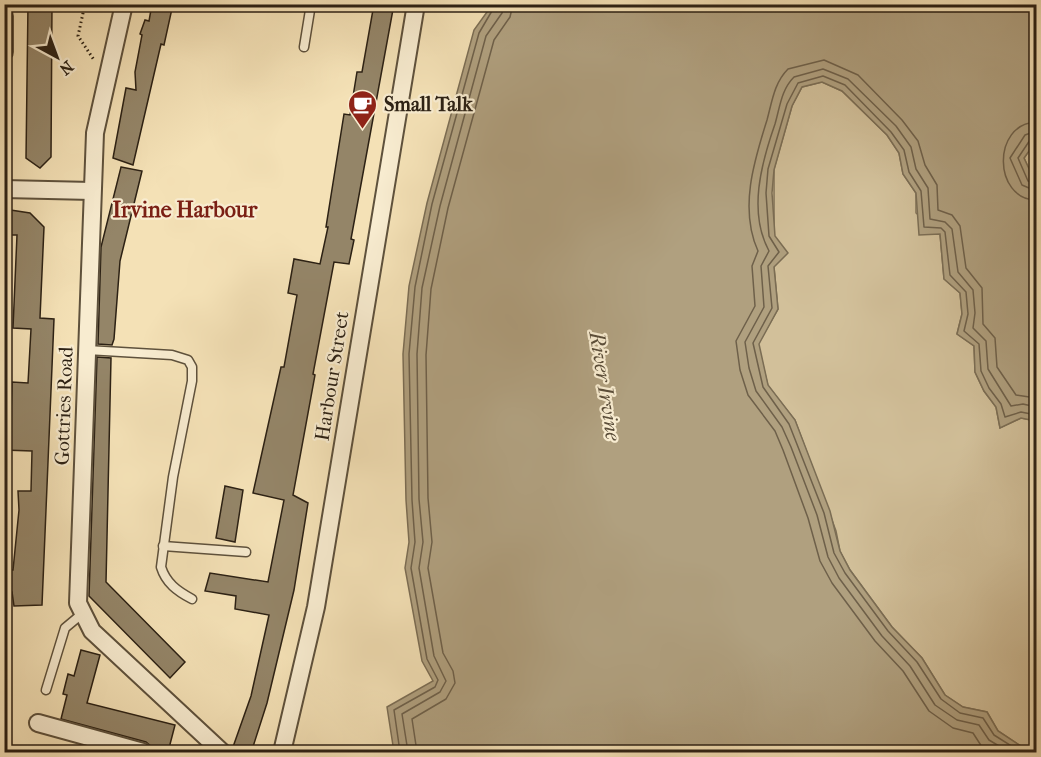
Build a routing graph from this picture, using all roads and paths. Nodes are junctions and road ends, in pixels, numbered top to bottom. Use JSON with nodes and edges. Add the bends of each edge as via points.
{"nodes":[{"id":1,"x":85,"y":4,"type":"edge"},
{"id":2,"x":124,"y":4,"type":"edge"},
{"id":3,"x":311,"y":4,"type":"edge"},
{"id":4,"x":416,"y":4,"type":"edge"},
{"id":5,"x":4,"y":16,"type":"edge"},
{"id":6,"x":304,"y":46,"type":"dead end"},
{"id":7,"x":4,"y":52,"type":"edge"},
{"id":8,"x":107,"y":80,"type":"junction"},
{"id":9,"x":4,"y":189,"type":"edge"},
{"id":10,"x":92,"y":191,"type":"junction"},
{"id":11,"x":87,"y":350,"type":"junction"},
{"id":12,"x":163,"y":546,"type":"junction"},
{"id":13,"x":246,"y":552,"type":"dead end"},
{"id":14,"x":192,"y":599,"type":"dead end"},
{"id":15,"x":83,"y":612,"type":"junction"},
{"id":16,"x":46,"y":690,"type":"dead end"},
{"id":17,"x":38,"y":723,"type":"dead end"},
{"id":18,"x":143,"y":753,"type":"edge"},
{"id":19,"x":222,"y":753,"type":"edge"},
{"id":20,"x":282,"y":753,"type":"edge"}],
"edges":[{"from":1,"to":8,"type":"path","via":[[78,36]]},
{"from":2,"to":8,"type":"street","name":"Gottries Road"},
{"from":3,"to":6,"type":"lane"},
{"from":4,"to":20,"type":"street","name":"Harbour Street","via":[[316,607]]},
{"from":5,"to":7,"type":"street"},
{"from":8,"to":10,"type":"street","name":"Gottries Road","via":[[94,133]]},
{"from":9,"to":10,"type":"street"},
{"from":10,"to":11,"type":"street","name":"Gottries Road"},
{"from":11,"to":12,"type":"lane","via":[[171,356],[188,360],[192,366]]},
{"from":11,"to":15,"type":"street","name":"Gottries Road","via":[[78,603]]},
{"from":12,"to":13,"type":"lane"},
{"from":12,"to":14,"type":"lane","via":[[164,575],[174,588]]},
{"from":15,"to":16,"type":"lane","via":[[65,628]]},
{"from":15,"to":19,"type":"street","name":"Gottries Road","via":[[92,631]]},
{"from":17,"to":18,"type":"street"}]}
